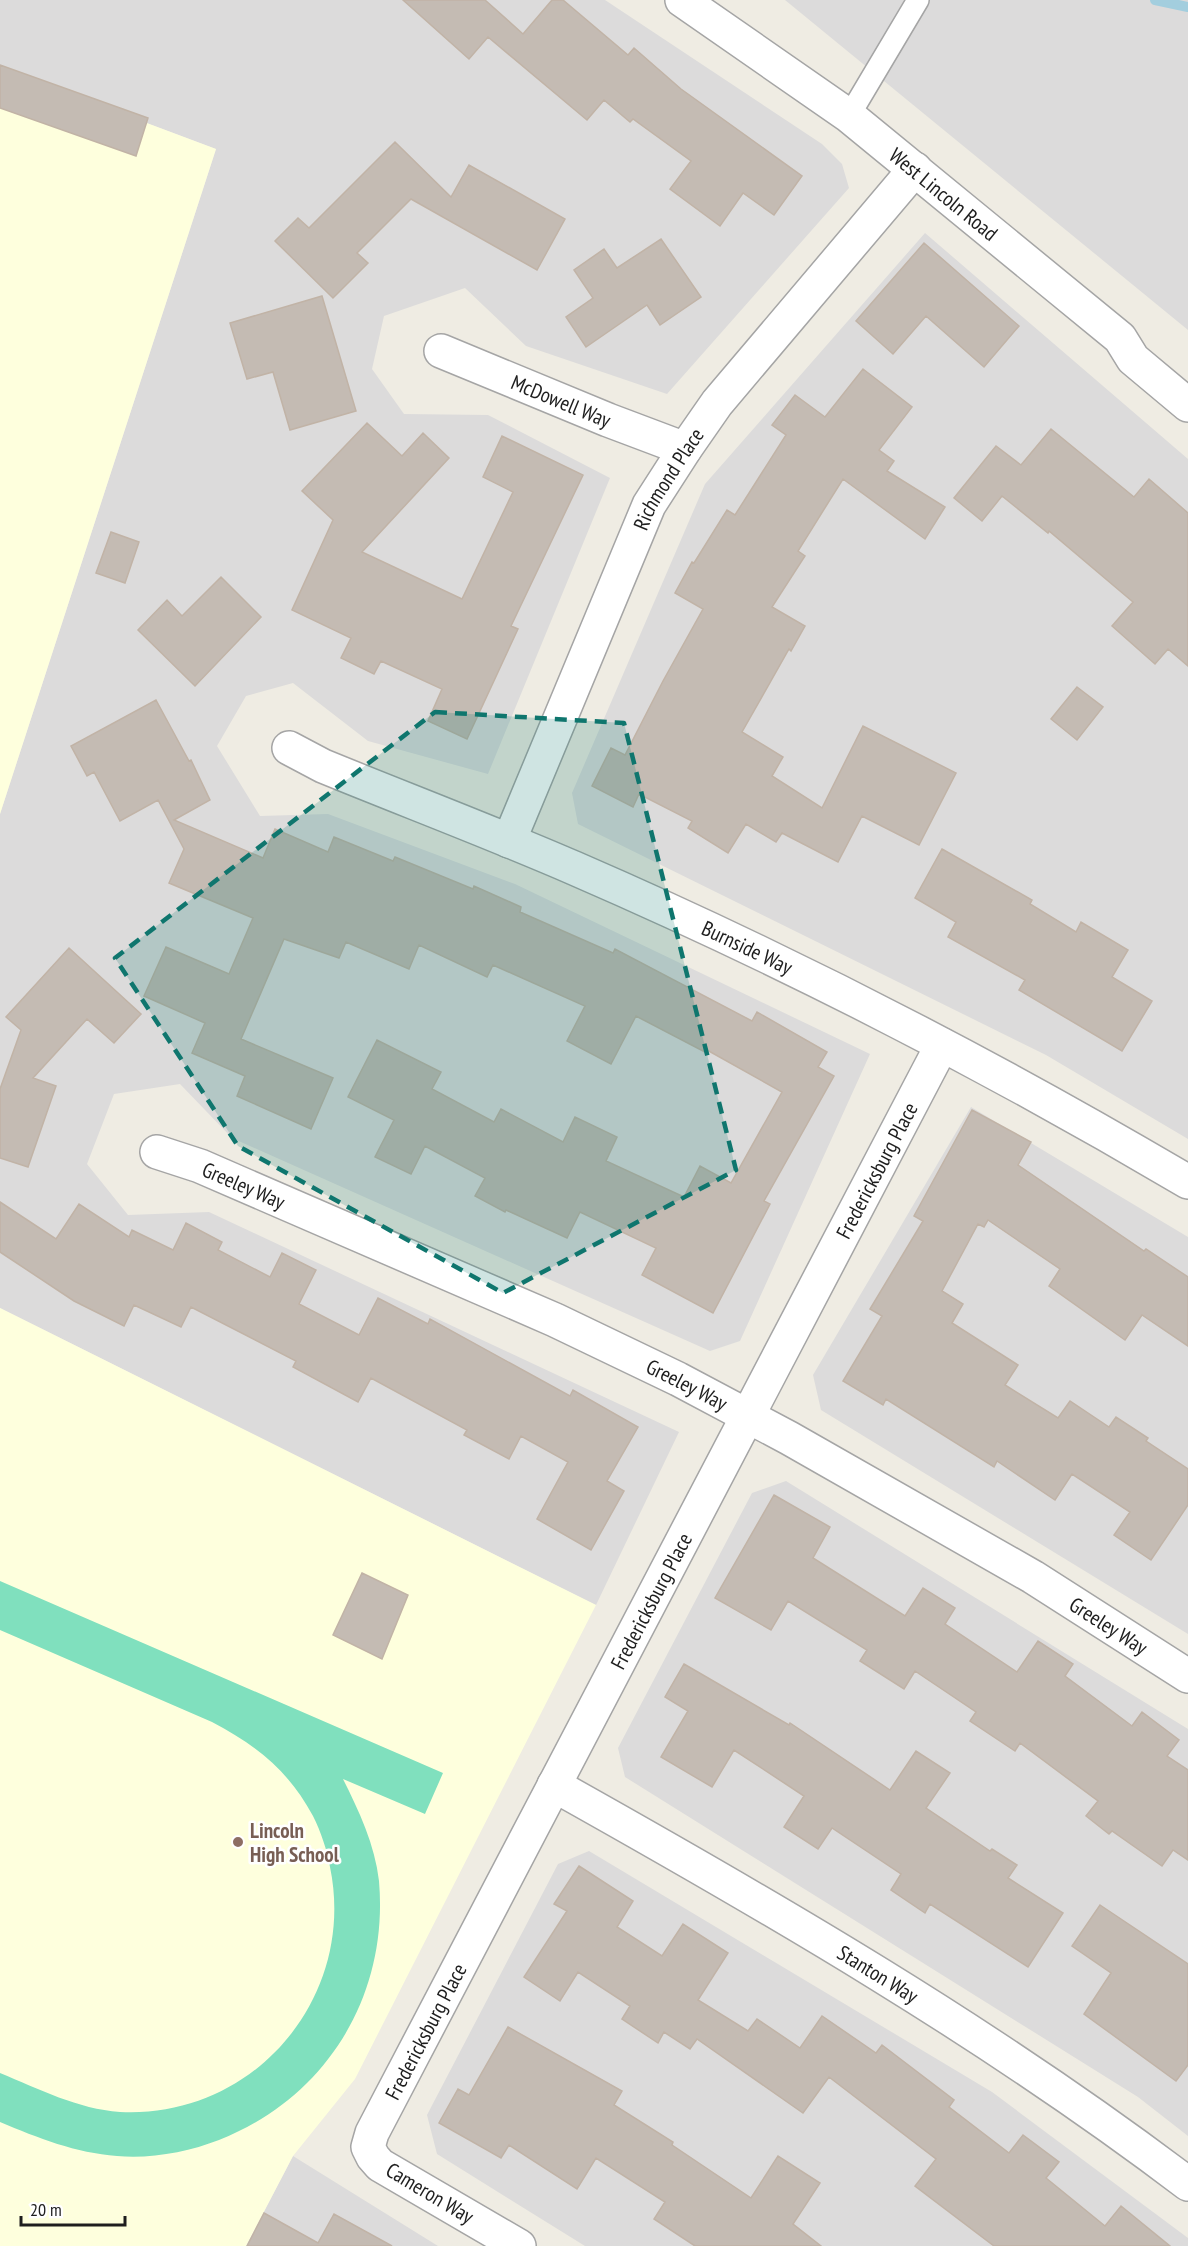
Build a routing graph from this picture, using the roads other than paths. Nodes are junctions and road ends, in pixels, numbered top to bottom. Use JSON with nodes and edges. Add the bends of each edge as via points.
{"nodes":[{"id":1,"x":682,"y":0,"type":"edge"},
{"id":2,"x":918,"y":0,"type":"edge"},
{"id":3,"x":849,"y":116,"type":"junction"},
{"id":4,"x":915,"y":169,"type":"junction"},
{"id":5,"x":441,"y":351,"type":"dead end"},
{"id":6,"x":1188,"y":405,"type":"edge"},
{"id":7,"x":685,"y":448,"type":"junction"},
{"id":8,"x":289,"y":748,"type":"dead end"},
{"id":9,"x":509,"y":842,"type":"junction"},
{"id":10,"x":942,"y":1045,"type":"junction"},
{"id":11,"x":158,"y":1152,"type":"dead end"},
{"id":12,"x":1188,"y":1182,"type":"edge"},
{"id":13,"x":747,"y":1416,"type":"junction"},
{"id":14,"x":1188,"y":1676,"type":"edge"},
{"id":15,"x":554,"y":1785,"type":"junction"},
{"id":16,"x":373,"y":2157,"type":"joint"},
{"id":17,"x":1188,"y":2184,"type":"edge"},
{"id":18,"x":519,"y":2246,"type":"edge"}],
"edges":[{"from":1,"to":3,"type":"street","name":"West Lincoln Road"},
{"from":2,"to":3,"type":"lane"},
{"from":3,"to":4,"type":"street","name":"West Lincoln Road"},
{"from":4,"to":6,"type":"street","name":"West Lincoln Road","via":[[1120,338],[1133,359]]},
{"from":4,"to":7,"type":"street","name":"Richmond Place","via":[[717,403]]},
{"from":5,"to":7,"type":"street","name":"McDowell Way"},
{"from":7,"to":9,"type":"street","name":"Richmond Place","via":[[649,505]]},
{"from":8,"to":9,"type":"street","name":"Burnside Way","via":[[323,766]]},
{"from":9,"to":10,"type":"street","name":"Burnside Way","via":[[778,962]]},
{"from":10,"to":12,"type":"street","name":"Burnside Way"},
{"from":10,"to":13,"type":"street","name":"Fredericksburg Place"},
{"from":11,"to":13,"type":"street","name":"Greeley Way","via":[[200,1166],[555,1320]]},
{"from":13,"to":14,"type":"street","name":"Greeley Way","via":[[1033,1577]]},
{"from":13,"to":15,"type":"street","name":"Fredericksburg Place"},
{"from":15,"to":16,"type":"street","name":"Fredericksburg Place","via":[[372,2133],[368,2147]]},
{"from":15,"to":17,"type":"street","name":"Stanton Way","via":[[894,1982],[1127,2137]]},
{"from":16,"to":18,"type":"street","name":"Cameron Way","via":[[380,2165]]}]}
